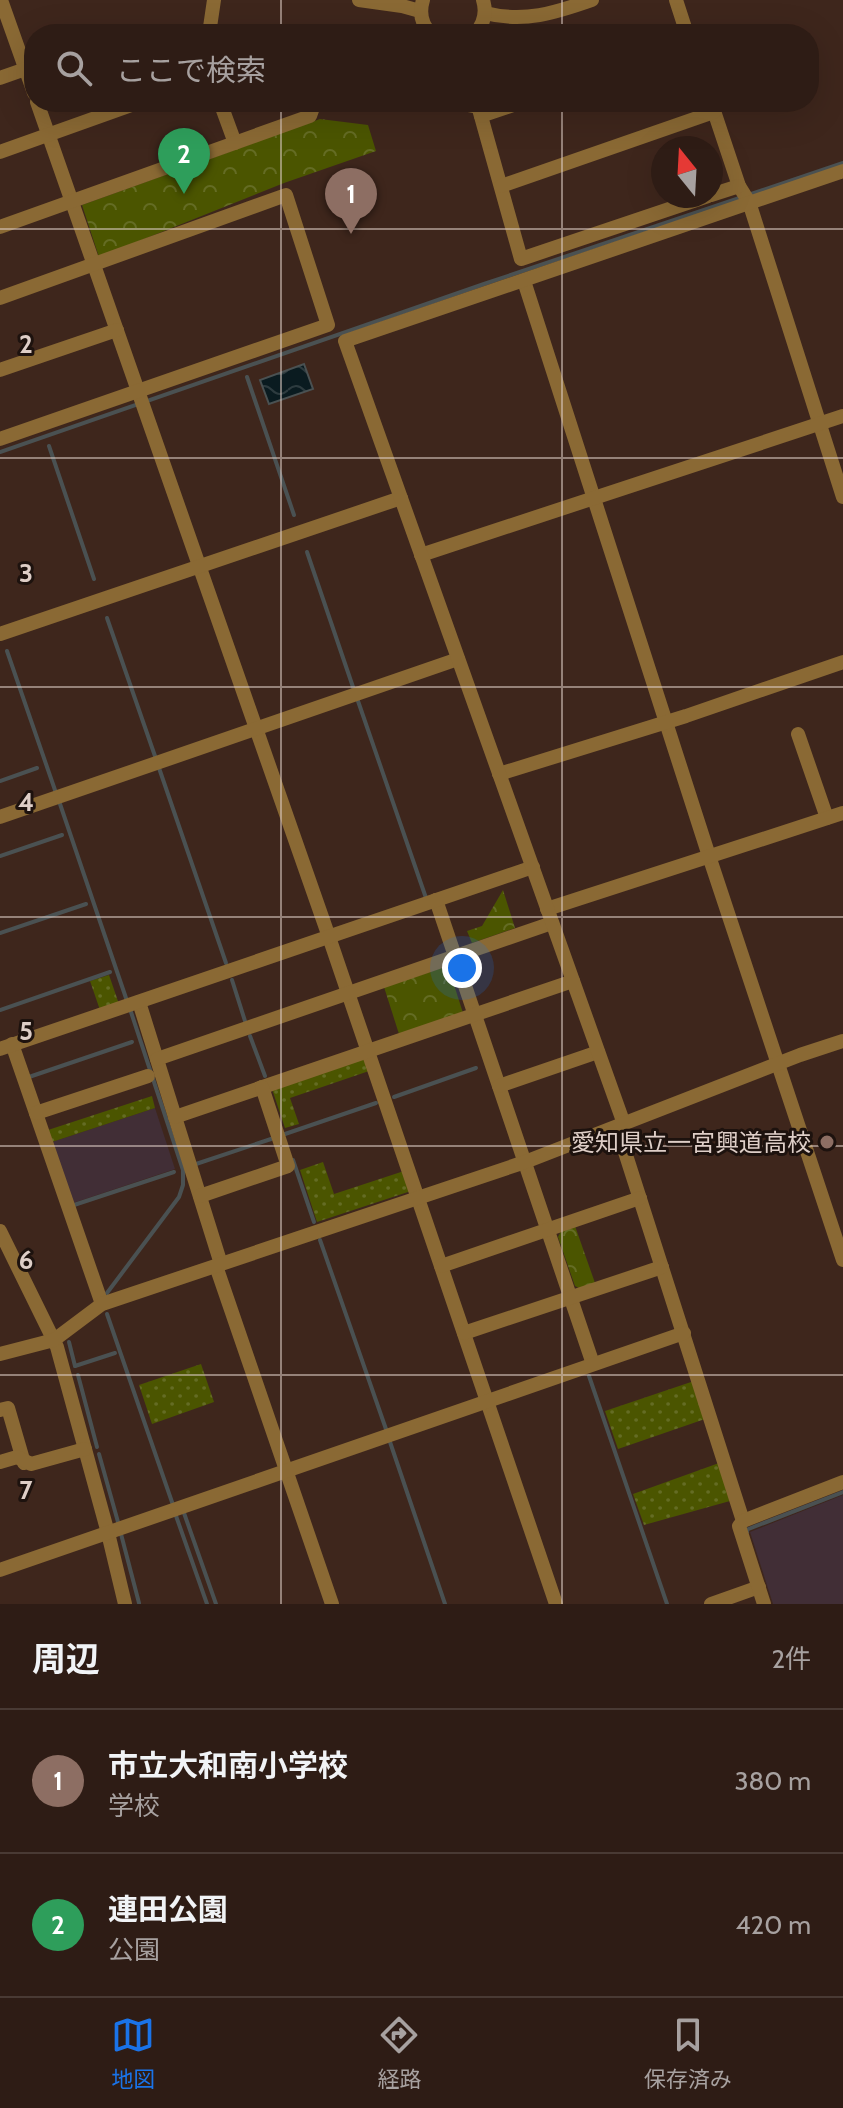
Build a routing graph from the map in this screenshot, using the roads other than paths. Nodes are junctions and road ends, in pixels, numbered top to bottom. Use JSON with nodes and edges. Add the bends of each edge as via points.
{"nodes":[{"id":1,"x":1,"y":0,"type":"edge"},
{"id":2,"x":214,"y":0,"type":"edge"},
{"id":3,"x":359,"y":0,"type":"edge"},
{"id":4,"x":592,"y":0,"type":"edge"},
{"id":5,"x":676,"y":0,"type":"edge"},
{"id":6,"x":422,"y":6,"type":"edge"},
{"id":7,"x":484,"y":6,"type":"edge"},
{"id":8,"x":210,"y":24,"type":"edge"},
{"id":9,"x":684,"y":24,"type":"edge"},
{"id":10,"x":24,"y":54,"type":"edge"},
{"id":11,"x":24,"y":70,"type":"edge"},
{"id":12,"x":0,"y":78,"type":"edge"},
{"id":13,"x":41,"y":112,"type":"edge"},
{"id":14,"x":112,"y":112,"type":"edge"},
{"id":15,"x":224,"y":112,"type":"edge"},
{"id":16,"x":311,"y":112,"type":"edge"},
{"id":17,"x":480,"y":112,"type":"edge"},
{"id":18,"x":699,"y":112,"type":"edge"},
{"id":19,"x":714,"y":112,"type":"edge"},
{"id":20,"x":49,"y":135,"type":"junction"},
{"id":21,"x":235,"y":143,"type":"junction"},
{"id":22,"x":0,"y":152,"type":"edge"},
{"id":23,"x":843,"y":171,"type":"edge"},
{"id":24,"x":501,"y":186,"type":"junction"},
{"id":25,"x":745,"y":194,"type":"junction"},
{"id":26,"x":723,"y":195,"type":"edge"},
{"id":27,"x":73,"y":202,"type":"junction"},
{"id":28,"x":674,"y":208,"type":"edge"},
{"id":29,"x":0,"y":227,"type":"edge"},
{"id":30,"x":93,"y":266,"type":"junction"},
{"id":31,"x":524,"y":281,"type":"junction"},
{"id":32,"x":0,"y":298,"type":"edge"},
{"id":33,"x":117,"y":330,"type":"junction"},
{"id":34,"x":0,"y":370,"type":"edge"},
{"id":35,"x":142,"y":399,"type":"junction"},
{"id":36,"x":843,"y":416,"type":"edge"},
{"id":37,"x":818,"y":424,"type":"junction"},
{"id":38,"x":0,"y":439,"type":"edge"},
{"id":39,"x":843,"y":497,"type":"edge"},
{"id":40,"x":401,"y":498,"type":"junction"},
{"id":41,"x":593,"y":498,"type":"junction"},
{"id":42,"x":421,"y":555,"type":"junction"},
{"id":43,"x":200,"y":565,"type":"junction"},
{"id":44,"x":0,"y":634,"type":"edge"},
{"id":45,"x":458,"y":659,"type":"junction"},
{"id":46,"x":843,"y":662,"type":"edge"},
{"id":47,"x":666,"y":722,"type":"junction"},
{"id":48,"x":257,"y":729,"type":"junction"},
{"id":49,"x":798,"y":734,"type":"dead end"},
{"id":50,"x":499,"y":774,"type":"junction"},
{"id":51,"x":843,"y":813,"type":"edge"},
{"id":52,"x":0,"y":817,"type":"edge"},
{"id":53,"x":827,"y":818,"type":"junction"},
{"id":54,"x":709,"y":856,"type":"junction"},
{"id":55,"x":533,"y":867,"type":"junction"},
{"id":56,"x":436,"y":900,"type":"junction"},
{"id":57,"x":550,"y":916,"type":"junction"},
{"id":58,"x":329,"y":937,"type":"junction"},
{"id":59,"x":455,"y":957,"type":"junction"},
{"id":60,"x":573,"y":981,"type":"junction"},
{"id":61,"x":348,"y":993,"type":"junction"},
{"id":62,"x":132,"y":1004,"type":"junction"},
{"id":63,"x":475,"y":1015,"type":"junction"},
{"id":64,"x":843,"y":1041,"type":"edge"},
{"id":65,"x":6,"y":1047,"type":"edge"},
{"id":66,"x":368,"y":1051,"type":"junction"},
{"id":67,"x":598,"y":1052,"type":"junction"},
{"id":68,"x":157,"y":1059,"type":"junction"},
{"id":69,"x":777,"y":1064,"type":"junction"},
{"id":70,"x":148,"y":1076,"type":"dead end"},
{"id":71,"x":499,"y":1086,"type":"junction"},
{"id":72,"x":262,"y":1087,"type":"junction"},
{"id":73,"x":36,"y":1113,"type":"junction"},
{"id":74,"x":175,"y":1117,"type":"junction"},
{"id":75,"x":620,"y":1125,"type":"junction"},
{"id":76,"x":525,"y":1162,"type":"junction"},
{"id":77,"x":200,"y":1196,"type":"junction"},
{"id":78,"x":417,"y":1198,"type":"junction"},
{"id":79,"x":640,"y":1198,"type":"junction"},
{"id":80,"x":547,"y":1229,"type":"junction"},
{"id":81,"x":0,"y":1231,"type":"edge"},
{"id":82,"x":843,"y":1260,"type":"edge"},
{"id":83,"x":7,"y":1262,"type":"edge"},
{"id":84,"x":219,"y":1265,"type":"junction"},
{"id":85,"x":441,"y":1266,"type":"junction"},
{"id":86,"x":662,"y":1267,"type":"junction"},
{"id":87,"x":571,"y":1297,"type":"junction"},
{"id":88,"x":102,"y":1304,"type":"junction"},
{"id":89,"x":464,"y":1333,"type":"junction"},
{"id":90,"x":684,"y":1333,"type":"junction"},
{"id":91,"x":54,"y":1340,"type":"junction"},
{"id":92,"x":0,"y":1354,"type":"edge"},
{"id":93,"x":593,"y":1364,"type":"junction"},
{"id":94,"x":487,"y":1401,"type":"junction"},
{"id":95,"x":0,"y":1410,"type":"edge"},
{"id":96,"x":85,"y":1449,"type":"junction"},
{"id":97,"x":0,"y":1462,"type":"edge"},
{"id":98,"x":24,"y":1463,"type":"junction"},
{"id":99,"x":287,"y":1472,"type":"junction"},
{"id":100,"x":843,"y":1482,"type":"edge"},
{"id":101,"x":743,"y":1521,"type":"junction"},
{"id":102,"x":108,"y":1533,"type":"junction"},
{"id":103,"x":0,"y":1570,"type":"edge"},
{"id":104,"x":759,"y":1587,"type":"junction"},
{"id":105,"x":125,"y":1604,"type":"edge"},
{"id":106,"x":332,"y":1604,"type":"edge"},
{"id":107,"x":556,"y":1604,"type":"edge"},
{"id":108,"x":711,"y":1604,"type":"edge"},
{"id":109,"x":764,"y":1604,"type":"edge"}],
"edges":[{"from":1,"to":10,"type":"street"},
{"from":2,"to":8,"type":"street"},
{"from":3,"to":6,"type":"street"},
{"from":4,"to":7,"type":"street","via":[[534,18],[512,18]]},
{"from":5,"to":9,"type":"street"},
{"from":11,"to":12,"type":"street"},
{"from":13,"to":20,"type":"street"},
{"from":14,"to":20,"type":"street"},
{"from":15,"to":21,"type":"street"},
{"from":16,"to":21,"type":"street"},
{"from":17,"to":24,"type":"street"},
{"from":18,"to":24,"type":"street"},
{"from":19,"to":25,"type":"street"},
{"from":20,"to":22,"type":"street"},
{"from":20,"to":27,"type":"street"},
{"from":21,"to":27,"type":"street"},
{"from":23,"to":25,"type":"street"},
{"from":24,"to":28,"type":"street","via":[[521,259]]},
{"from":25,"to":26,"type":"street"},
{"from":25,"to":31,"type":"street"},
{"from":25,"to":37,"type":"street"},
{"from":27,"to":29,"type":"street"},
{"from":27,"to":30,"type":"street"},
{"from":30,"to":32,"type":"street"},
{"from":30,"to":33,"type":"street"},
{"from":30,"to":35,"type":"street","via":[[286,195],[328,325]]},
{"from":31,"to":40,"type":"street","via":[[345,341]]},
{"from":31,"to":41,"type":"street"},
{"from":33,"to":34,"type":"street"},
{"from":33,"to":35,"type":"street"},
{"from":35,"to":38,"type":"street"},
{"from":35,"to":43,"type":"street"},
{"from":36,"to":37,"type":"street"},
{"from":37,"to":39,"type":"street"},
{"from":37,"to":41,"type":"street"},
{"from":40,"to":42,"type":"street"},
{"from":40,"to":43,"type":"street"},
{"from":41,"to":42,"type":"street"},
{"from":41,"to":47,"type":"street"},
{"from":42,"to":45,"type":"street"},
{"from":43,"to":44,"type":"street"},
{"from":43,"to":48,"type":"street"},
{"from":45,"to":48,"type":"street"},
{"from":45,"to":50,"type":"street"},
{"from":46,"to":47,"type":"street"},
{"from":47,"to":50,"type":"street"},
{"from":47,"to":54,"type":"street"},
{"from":48,"to":52,"type":"street"},
{"from":48,"to":58,"type":"street"},
{"from":49,"to":53,"type":"street"},
{"from":50,"to":55,"type":"street"},
{"from":51,"to":53,"type":"street"},
{"from":53,"to":54,"type":"street"},
{"from":54,"to":57,"type":"street"},
{"from":54,"to":69,"type":"street"},
{"from":55,"to":56,"type":"street"},
{"from":55,"to":57,"type":"street"},
{"from":56,"to":58,"type":"street"},
{"from":56,"to":59,"type":"street"},
{"from":57,"to":59,"type":"street"},
{"from":57,"to":60,"type":"street"},
{"from":58,"to":61,"type":"street"},
{"from":58,"to":62,"type":"street"},
{"from":59,"to":61,"type":"street"},
{"from":59,"to":63,"type":"street"},
{"from":60,"to":63,"type":"street"},
{"from":60,"to":67,"type":"street"},
{"from":61,"to":66,"type":"street"},
{"from":61,"to":68,"type":"street"},
{"from":62,"to":65,"type":"street"},
{"from":62,"to":68,"type":"street"},
{"from":63,"to":66,"type":"street"},
{"from":63,"to":71,"type":"street"},
{"from":64,"to":69,"type":"street"},
{"from":65,"to":73,"type":"street"},
{"from":66,"to":72,"type":"street"},
{"from":66,"to":78,"type":"street"},
{"from":67,"to":71,"type":"street"},
{"from":67,"to":75,"type":"street"},
{"from":68,"to":74,"type":"street"},
{"from":69,"to":75,"type":"street"},
{"from":69,"to":82,"type":"street"},
{"from":70,"to":73,"type":"street"},
{"from":71,"to":76,"type":"street"},
{"from":72,"to":74,"type":"street"},
{"from":72,"to":77,"type":"street","via":[[288,1166]]},
{"from":73,"to":88,"type":"street"},
{"from":74,"to":77,"type":"street"},
{"from":75,"to":76,"type":"street"},
{"from":75,"to":79,"type":"street"},
{"from":76,"to":78,"type":"street"},
{"from":76,"to":80,"type":"street"},
{"from":77,"to":84,"type":"street"},
{"from":78,"to":84,"type":"street"},
{"from":78,"to":85,"type":"street"},
{"from":79,"to":80,"type":"street"},
{"from":79,"to":86,"type":"street"},
{"from":80,"to":85,"type":"street"},
{"from":80,"to":87,"type":"street"},
{"from":81,"to":83,"type":"street"},
{"from":83,"to":91,"type":"street"},
{"from":84,"to":88,"type":"street"},
{"from":84,"to":99,"type":"street"},
{"from":85,"to":89,"type":"street"},
{"from":86,"to":87,"type":"street"},
{"from":86,"to":90,"type":"street"},
{"from":87,"to":89,"type":"street"},
{"from":87,"to":93,"type":"street"},
{"from":88,"to":91,"type":"street"},
{"from":89,"to":94,"type":"street"},
{"from":90,"to":93,"type":"street"},
{"from":90,"to":101,"type":"street"},
{"from":91,"to":92,"type":"street"},
{"from":91,"to":96,"type":"street"},
{"from":93,"to":94,"type":"street"},
{"from":94,"to":99,"type":"street"},
{"from":94,"to":107,"type":"street"},
{"from":95,"to":98,"type":"street","via":[[8,1408]]},
{"from":96,"to":98,"type":"street"},
{"from":96,"to":102,"type":"street"},
{"from":97,"to":98,"type":"street","via":[[17,1457]]},
{"from":99,"to":102,"type":"street"},
{"from":99,"to":106,"type":"street"},
{"from":100,"to":101,"type":"street"},
{"from":101,"to":104,"type":"street","via":[[739,1526]]},
{"from":102,"to":103,"type":"street"},
{"from":102,"to":105,"type":"street"},
{"from":104,"to":108,"type":"street"},
{"from":104,"to":109,"type":"street"}]}
